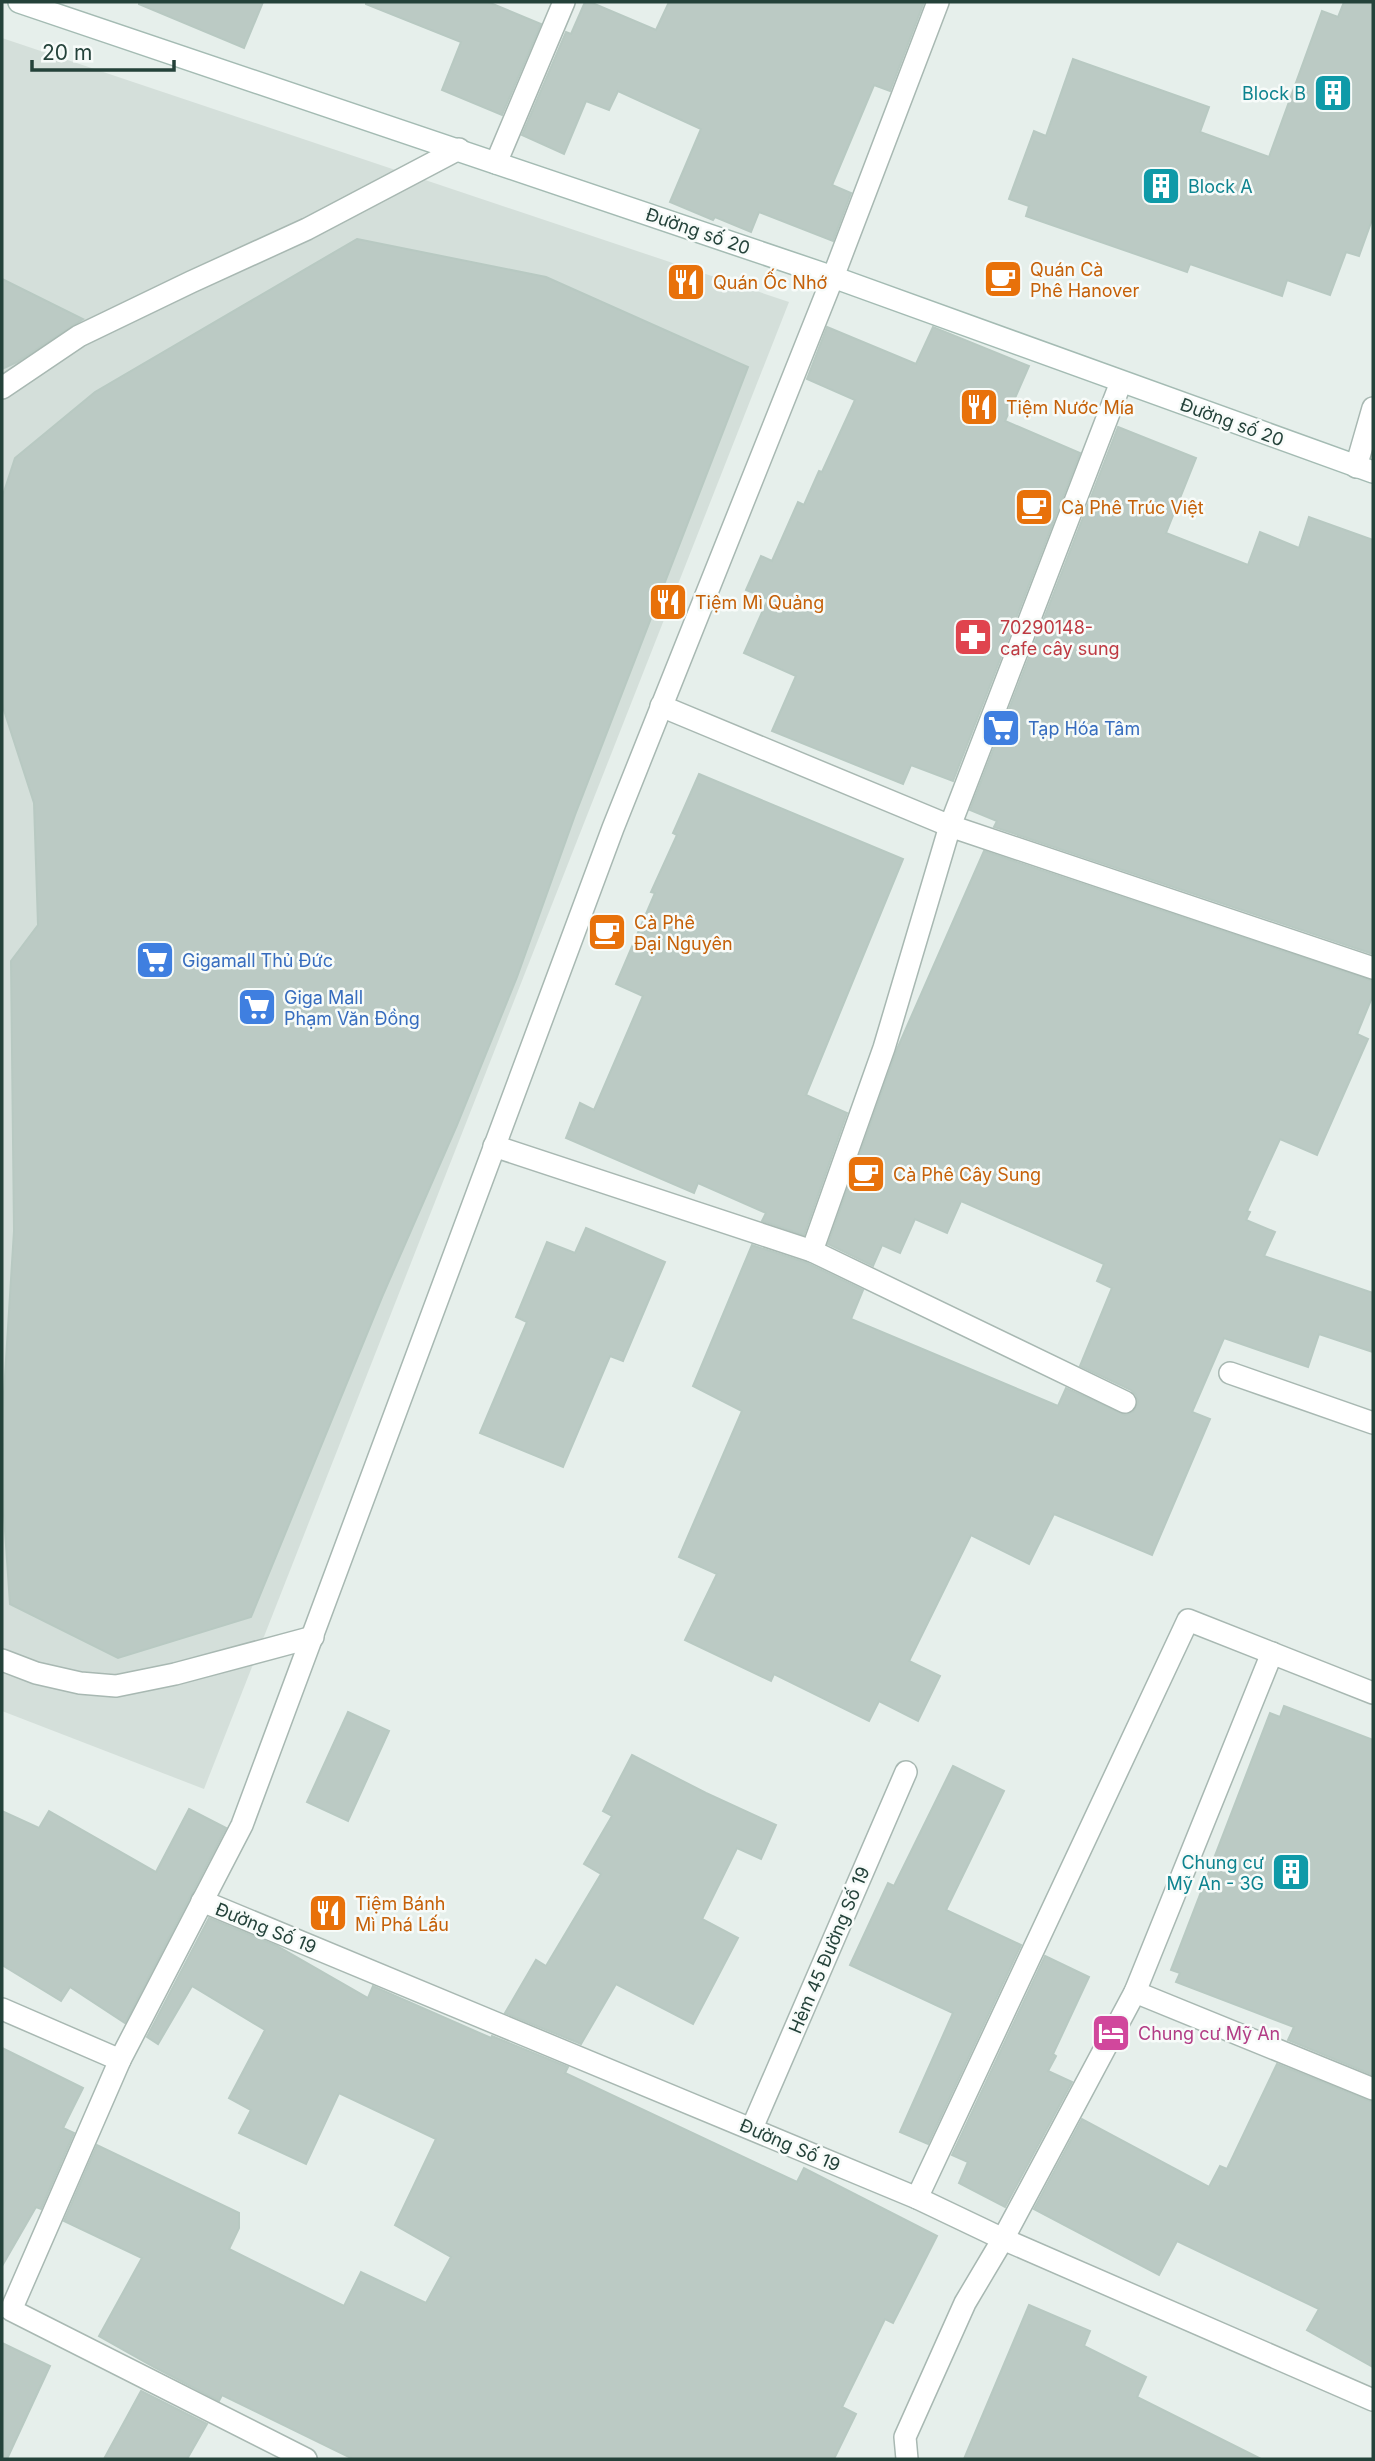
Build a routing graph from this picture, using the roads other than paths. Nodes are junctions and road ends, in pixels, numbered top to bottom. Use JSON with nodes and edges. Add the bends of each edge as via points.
{"nodes":[{"id":1,"x":19,"y":2,"type":"edge"},
{"id":2,"x":564,"y":2,"type":"edge"},
{"id":3,"x":938,"y":2,"type":"edge"},
{"id":4,"x":48,"y":6,"type":"edge"},
{"id":5,"x":459,"y":149,"type":"junction"},
{"id":6,"x":496,"y":163,"type":"junction"},
{"id":7,"x":833,"y":277,"type":"junction"},
{"id":8,"x":1121,"y":382,"type":"junction"},
{"id":9,"x":2,"y":388,"type":"edge"},
{"id":10,"x":1373,"y":408,"type":"edge"},
{"id":11,"x":1365,"y":470,"type":"edge"},
{"id":12,"x":661,"y":706,"type":"junction"},
{"id":13,"x":950,"y":826,"type":"junction"},
{"id":14,"x":1373,"y":968,"type":"edge"},
{"id":15,"x":494,"y":1146,"type":"junction"},
{"id":16,"x":812,"y":1251,"type":"junction"},
{"id":17,"x":1230,"y":1373,"type":"dead end"},
{"id":18,"x":1125,"y":1402,"type":"dead end"},
{"id":19,"x":1373,"y":1423,"type":"edge"},
{"id":20,"x":313,"y":1637,"type":"junction"},
{"id":21,"x":1272,"y":1653,"type":"junction"},
{"id":22,"x":2,"y":1660,"type":"edge"},
{"id":23,"x":1373,"y":1693,"type":"edge"},
{"id":24,"x":906,"y":1772,"type":"dead end"},
{"id":25,"x":202,"y":1901,"type":"junction"},
{"id":26,"x":1135,"y":1992,"type":"junction"},
{"id":27,"x":2,"y":2009,"type":"edge"},
{"id":28,"x":120,"y":2060,"type":"junction"},
{"id":29,"x":1373,"y":2089,"type":"edge"},
{"id":30,"x":752,"y":2128,"type":"junction"},
{"id":31,"x":917,"y":2198,"type":"junction"},
{"id":32,"x":1003,"y":2239,"type":"junction"},
{"id":33,"x":6,"y":2309,"type":"edge"},
{"id":34,"x":1373,"y":2400,"type":"edge"},
{"id":35,"x":306,"y":2459,"type":"edge"},
{"id":36,"x":907,"y":2459,"type":"edge"}],
"edges":[{"from":1,"to":4,"type":"street","name":"Đường số 20"},
{"from":2,"to":6,"type":"street"},
{"from":3,"to":7,"type":"street"},
{"from":4,"to":5,"type":"street","name":"Đường số 20"},
{"from":5,"to":6,"type":"street","name":"Đường số 20"},
{"from":5,"to":9,"type":"street","via":[[307,229],[79,336]]},
{"from":6,"to":7,"type":"street","name":"Đường số 20"},
{"from":7,"to":8,"type":"street","name":"Đường số 20"},
{"from":7,"to":12,"type":"street"},
{"from":8,"to":11,"type":"street","name":"Đường số 20"},
{"from":8,"to":13,"type":"street"},
{"from":10,"to":11,"type":"street"},
{"from":12,"to":13,"type":"street"},
{"from":12,"to":15,"type":"street"},
{"from":13,"to":14,"type":"street"},
{"from":13,"to":16,"type":"street","via":[[884,1048]]},
{"from":15,"to":16,"type":"street"},
{"from":15,"to":20,"type":"street"},
{"from":16,"to":18,"type":"street"},
{"from":17,"to":19,"type":"street"},
{"from":20,"to":22,"type":"street","via":[[116,1686],[36,1673]]},
{"from":20,"to":25,"type":"street","via":[[242,1825]]},
{"from":21,"to":23,"type":"street"},
{"from":21,"to":26,"type":"street"},
{"from":21,"to":31,"type":"street","via":[[1188,1620]]},
{"from":24,"to":30,"type":"street","name":"Hẻm 45 Đường Số 19"},
{"from":25,"to":28,"type":"street"},
{"from":25,"to":30,"type":"street","name":"Đường Số 19"},
{"from":26,"to":29,"type":"street"},
{"from":26,"to":32,"type":"street"},
{"from":27,"to":28,"type":"street"},
{"from":28,"to":33,"type":"street"},
{"from":30,"to":31,"type":"street","name":"Đường Số 19"},
{"from":31,"to":32,"type":"street","name":"Đường Số 19"},
{"from":32,"to":34,"type":"street","name":"Đường Số 19"},
{"from":32,"to":36,"type":"street","via":[[965,2303],[905,2437]]},
{"from":33,"to":35,"type":"street"}]}
